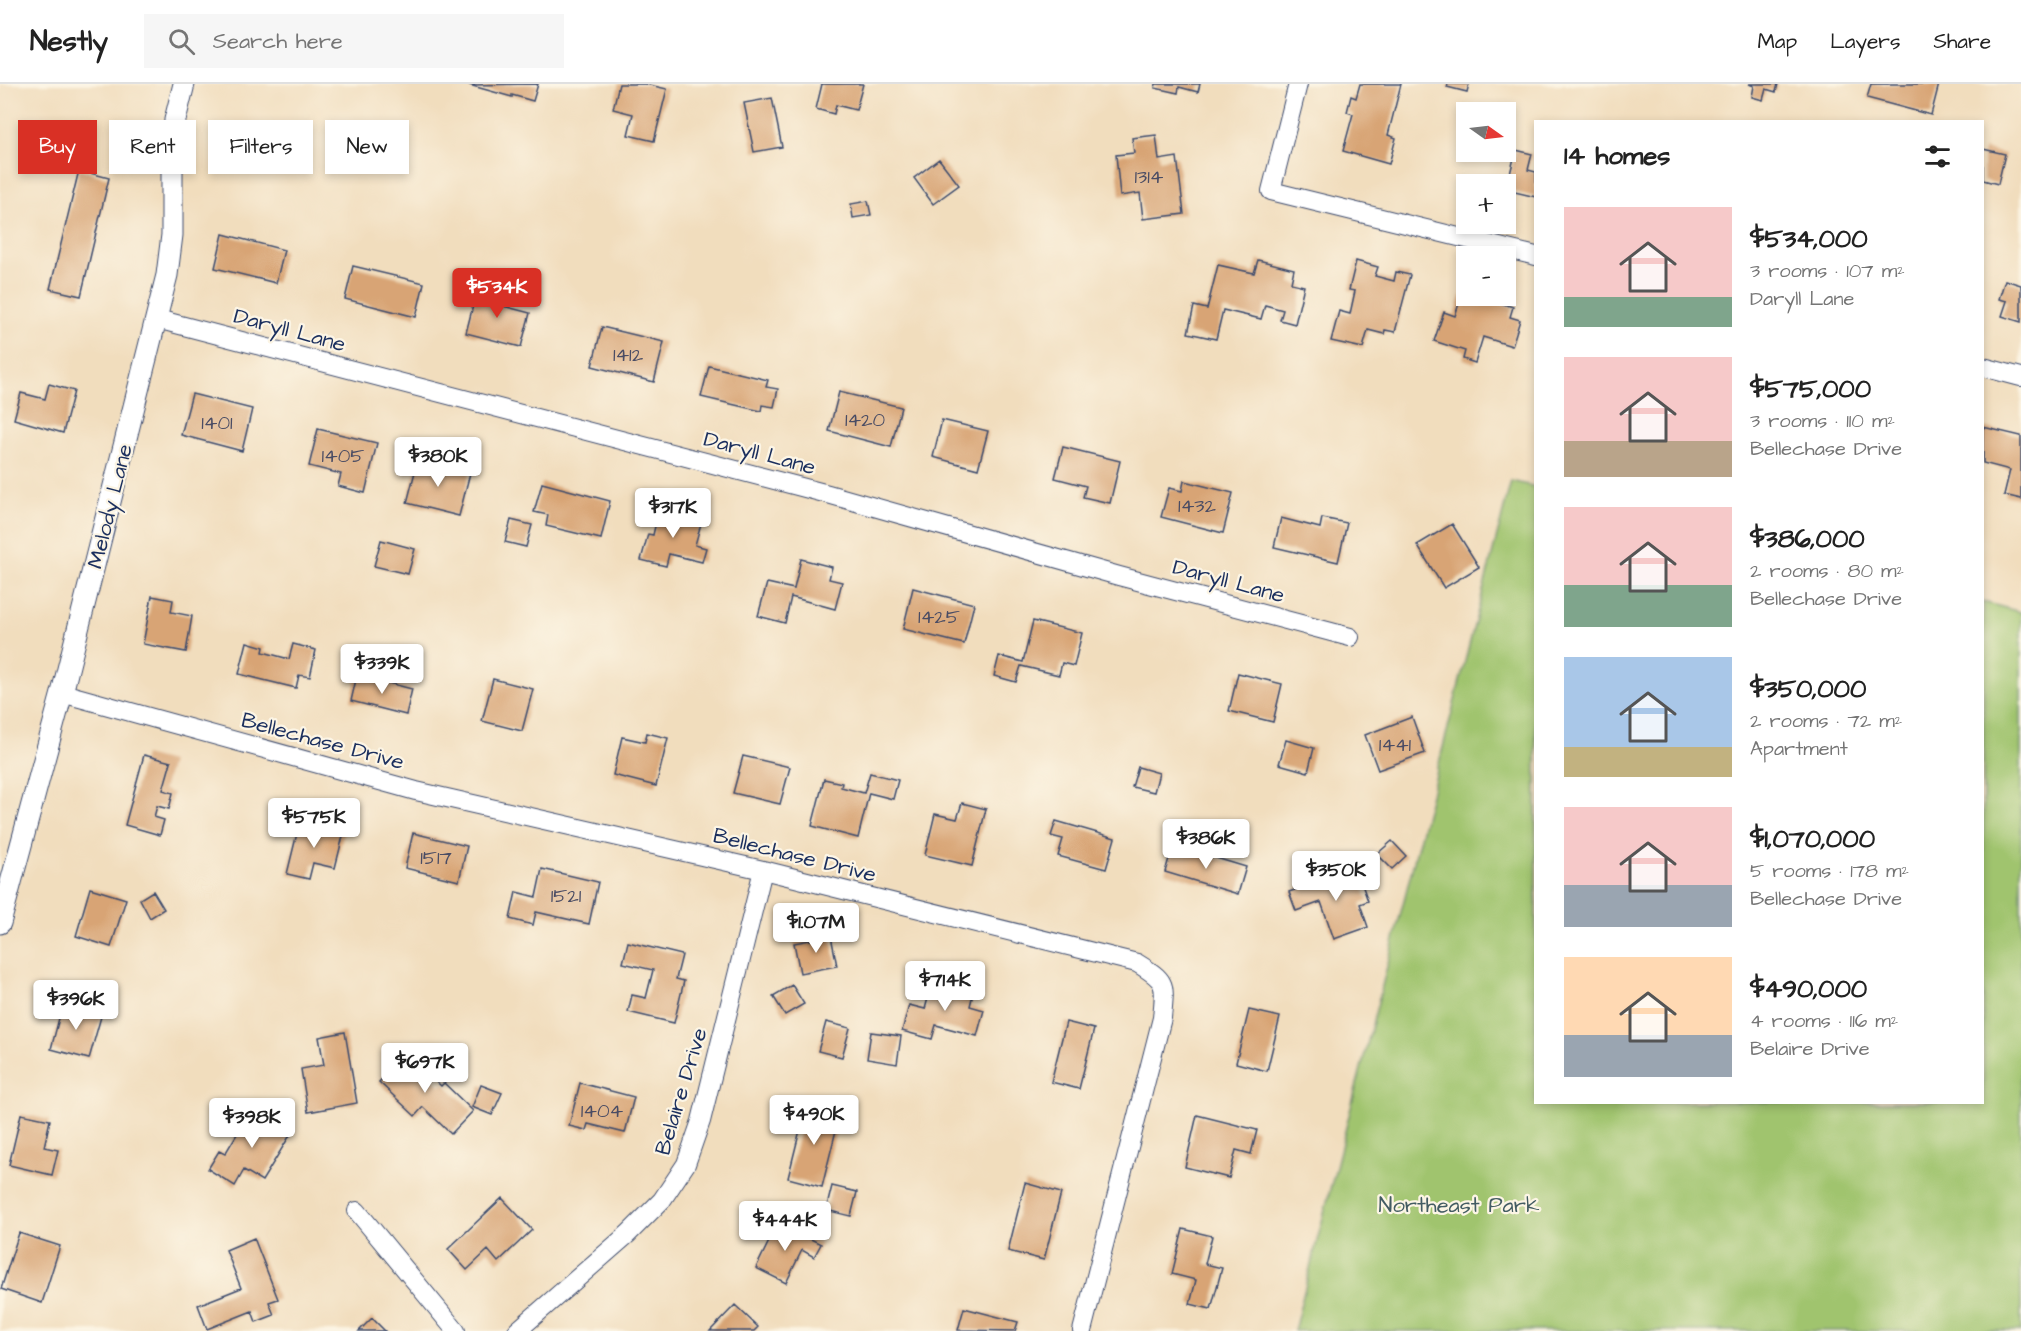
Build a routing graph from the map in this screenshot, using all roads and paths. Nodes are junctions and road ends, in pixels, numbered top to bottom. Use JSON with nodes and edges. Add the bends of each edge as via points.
{"nodes":[{"id":1,"x":184,"y":84,"type":"edge"},
{"id":2,"x":1298,"y":84,"type":"edge"},
{"id":3,"x":1534,"y":256,"type":"edge"},
{"id":4,"x":157,"y":319,"type":"junction"},
{"id":5,"x":1984,"y":367,"type":"edge"},
{"id":6,"x":2021,"y":377,"type":"edge"},
{"id":7,"x":1350,"y":637,"type":"dead end"},
{"id":8,"x":62,"y":693,"type":"junction"},
{"id":9,"x":764,"y":870,"type":"junction"},
{"id":10,"x":0,"y":923,"type":"edge"},
{"id":11,"x":357,"y":1211,"type":"dead end"},
{"id":12,"x":456,"y":1331,"type":"edge"},
{"id":13,"x":517,"y":1331,"type":"edge"},
{"id":14,"x":1082,"y":1331,"type":"edge"}],
"edges":[{"from":1,"to":4,"type":"street","name":"Melody Lane","via":[[175,120],[172,235]]},
{"from":2,"to":3,"type":"street","via":[[1271,191]]},
{"from":4,"to":7,"type":"street","name":"Daryll Lane","via":[[828,494]]},
{"from":4,"to":8,"type":"street","name":"Melody Lane"},
{"from":5,"to":6,"type":"street"},
{"from":8,"to":9,"type":"street","name":"Bellechase Drive","via":[[416,791]]},
{"from":8,"to":10,"type":"street","name":"Melody Lane"},
{"from":9,"to":13,"type":"street","name":"Belaire Drive","via":[[701,1121],[686,1164],[662,1200],[628,1234]]},
{"from":9,"to":14,"type":"street","name":"Bellechase Drive","via":[[1137,963],[1158,976],[1165,987],[1160,1027]]},
{"from":11,"to":12,"type":"street"}]}
